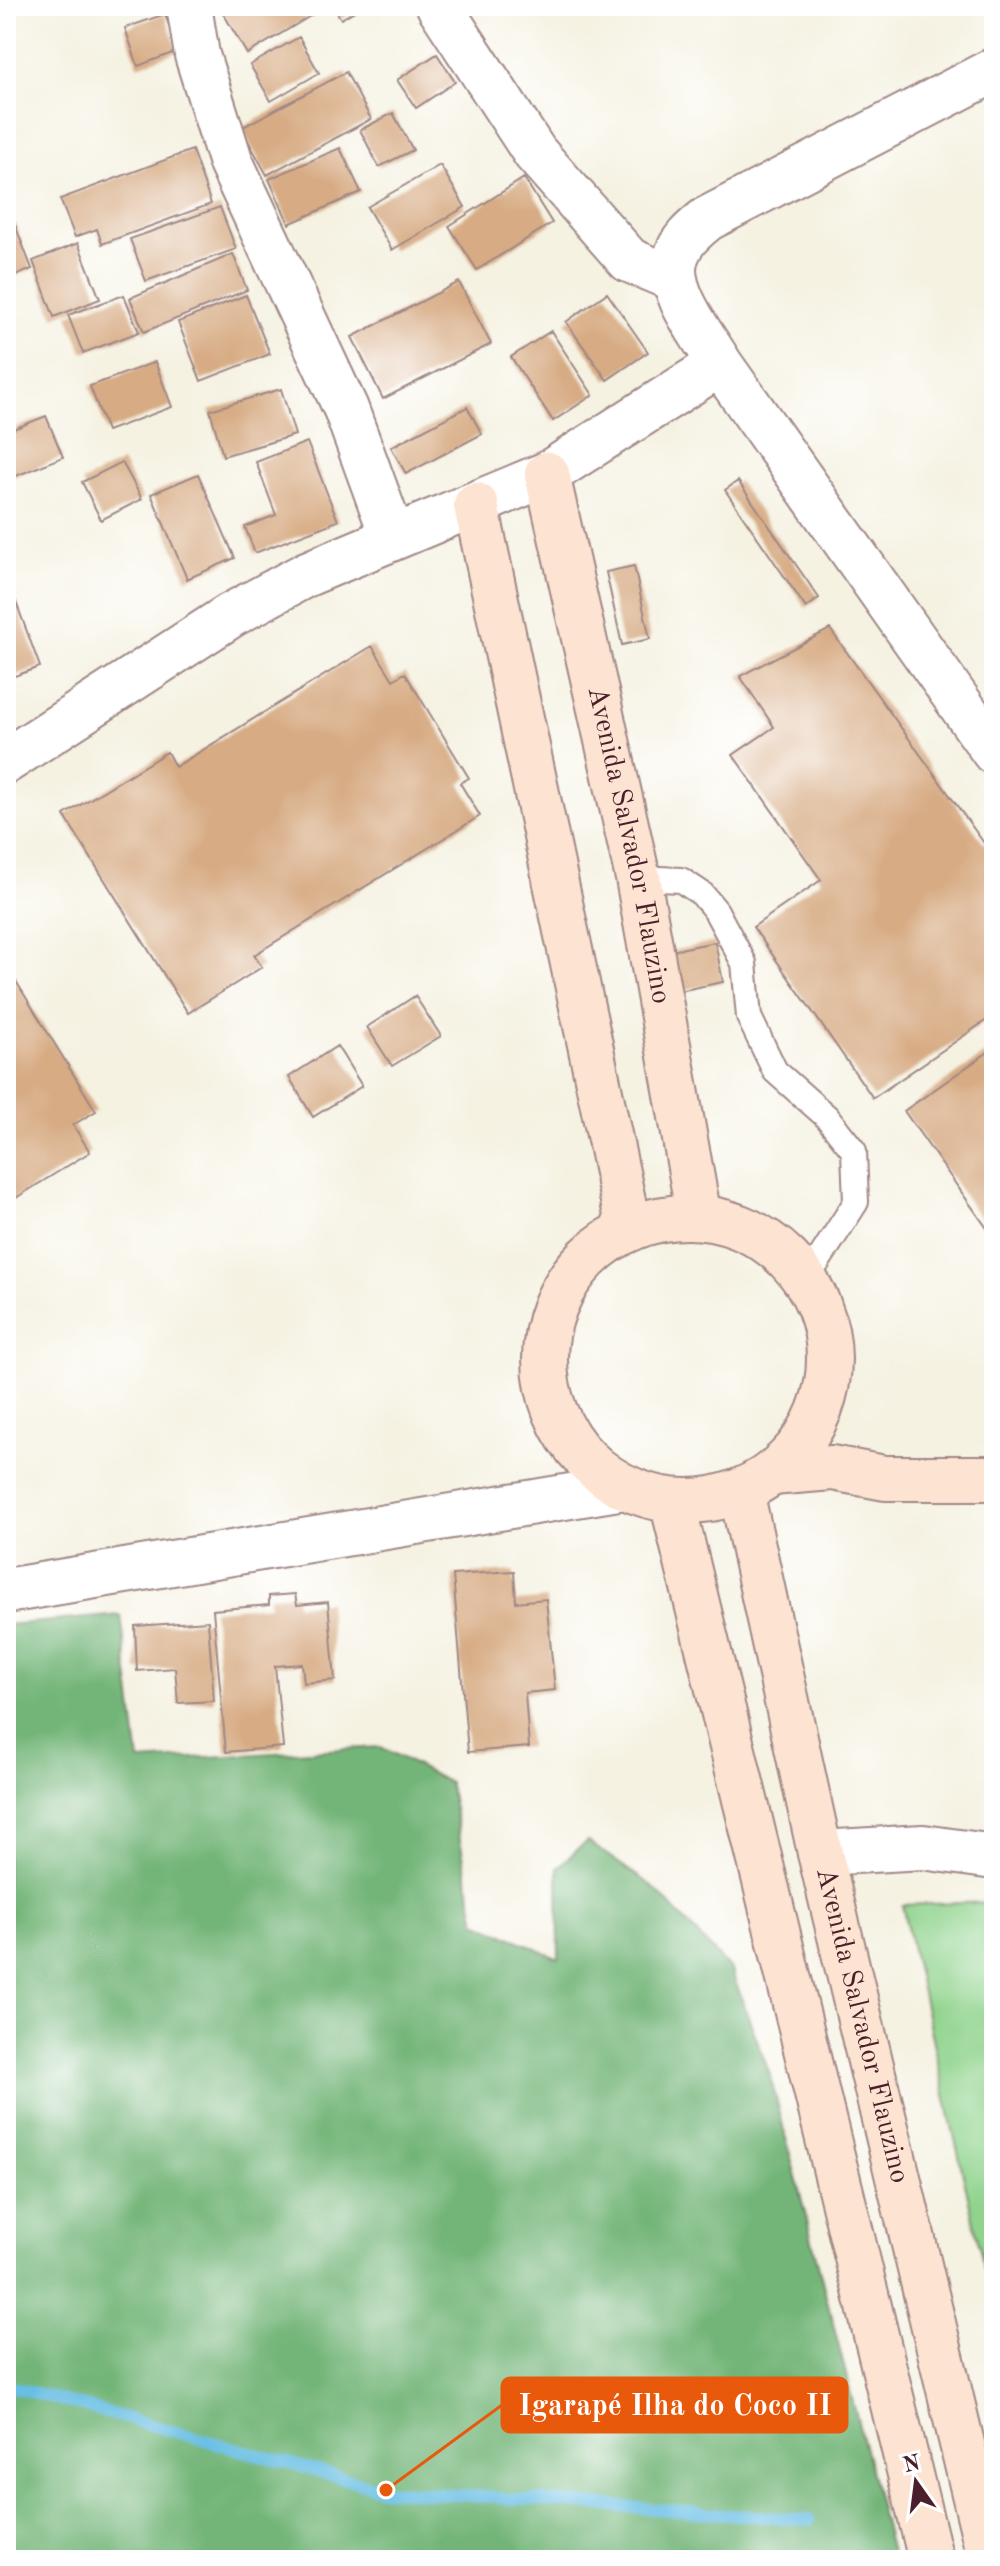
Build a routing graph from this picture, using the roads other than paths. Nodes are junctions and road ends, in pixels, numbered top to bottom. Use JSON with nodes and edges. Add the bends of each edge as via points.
{"nodes":[{"id":1,"x":189,"y":6,"type":"edge"},
{"id":2,"x":439,"y":6,"type":"edge"},
{"id":3,"x":994,"y":70,"type":"edge"},
{"id":4,"x":674,"y":279,"type":"junction"},
{"id":5,"x":720,"y":364,"type":"junction"},
{"id":6,"x":547,"y":474,"type":"junction"},
{"id":7,"x":476,"y":505,"type":"junction"},
{"id":8,"x":393,"y":538,"type":"junction"},
{"id":9,"x":994,"y":752,"type":"edge"},
{"id":10,"x":6,"y":761,"type":"edge"},
{"id":11,"x":638,"y":878,"type":"junction"},
{"id":12,"x":699,"y":1217,"type":"junction"},
{"id":13,"x":629,"y":1229,"type":"junction"},
{"id":14,"x":806,"y":1280,"type":"junction"},
{"id":15,"x":994,"y":1478,"type":"edge"},
{"id":16,"x":757,"y":1482,"type":"junction"},
{"id":17,"x":624,"y":1487,"type":"junction"},
{"id":18,"x":672,"y":1501,"type":"junction"},
{"id":19,"x":6,"y":1591,"type":"edge"},
{"id":20,"x":820,"y":1853,"type":"junction"},
{"id":21,"x":994,"y":1857,"type":"edge"},
{"id":22,"x":931,"y":2560,"type":"edge"},
{"id":23,"x":990,"y":2560,"type":"edge"}],
"edges":[{"from":1,"to":8,"type":"street","via":[[197,55],[231,163],[346,409]]},
{"from":2,"to":4,"type":"street","via":[[535,153],[629,260]]},
{"from":3,"to":4,"type":"street","via":[[707,219],[687,236],[675,257]]},
{"from":4,"to":5,"type":"street"},
{"from":5,"to":6,"type":"street"},
{"from":5,"to":9,"type":"street"},
{"from":6,"to":7,"type":"street"},
{"from":6,"to":11,"type":"street","name":"Avenida Salvador Flauzino"},
{"from":7,"to":8,"type":"street"},
{"from":7,"to":13,"type":"street"},
{"from":8,"to":10,"type":"street","via":[[307,574],[231,615]]},
{"from":11,"to":12,"type":"street","name":"Avenida Salvador Flauzino"},
{"from":11,"to":14,"type":"lane","via":[[681,880],[702,894],[744,963],[749,1017],[775,1071],[827,1117],[854,1151],[856,1202]]},
{"from":12,"to":13,"type":"street"},
{"from":12,"to":14,"type":"street","via":[[741,1227],[778,1249]]},
{"from":13,"to":17,"type":"street","via":[[594,1250],[567,1281],[550,1317],[543,1357],[548,1397],[564,1434],[590,1465]]},
{"from":14,"to":16,"type":"street","via":[[825,1319],[830,1362],[822,1404],[803,1443]]},
{"from":15,"to":16,"type":"street","via":[[885,1478],[832,1468]]},
{"from":16,"to":18,"type":"street","via":[[707,1500]]},
{"from":16,"to":20,"type":"street","name":"Avenida Salvador Flauzino"},
{"from":17,"to":18,"type":"street"},
{"from":17,"to":19,"type":"street"},
{"from":18,"to":22,"type":"street"},
{"from":20,"to":21,"type":"street","via":[[923,1847]]},
{"from":20,"to":23,"type":"street","name":"Avenida Salvador Flauzino"}]}
